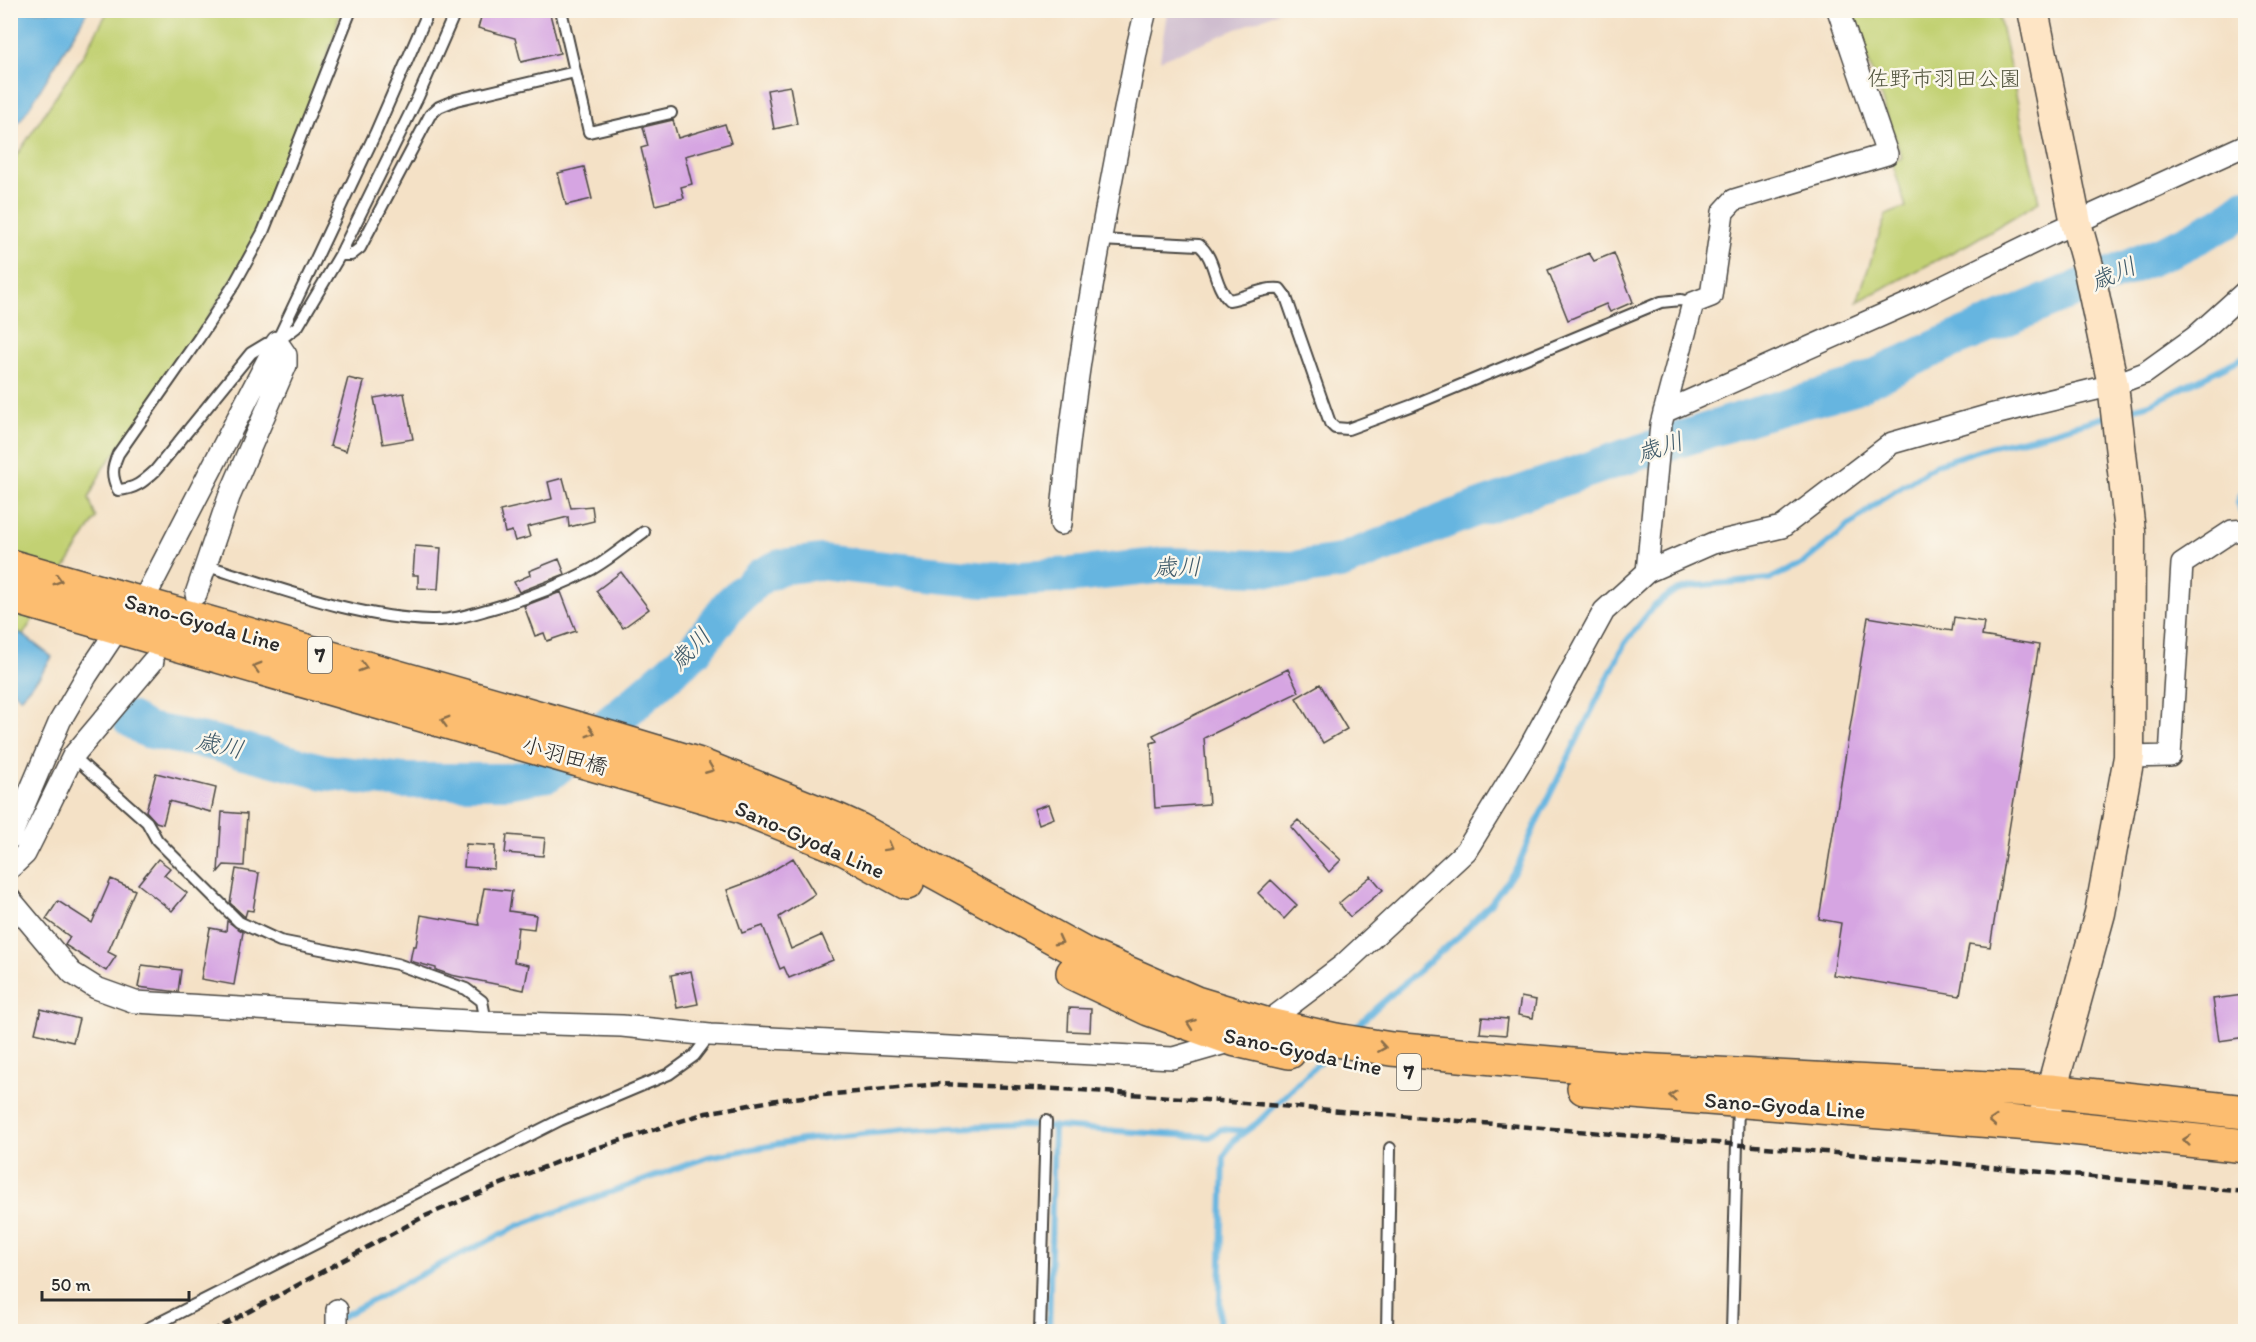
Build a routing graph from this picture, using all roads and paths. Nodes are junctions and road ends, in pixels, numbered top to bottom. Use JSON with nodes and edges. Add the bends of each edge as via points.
{"nodes":[{"id":1,"x":351,"y":10,"type":"edge"},
{"id":2,"x":429,"y":10,"type":"edge"},
{"id":3,"x":456,"y":10,"type":"edge"},
{"id":4,"x":561,"y":10,"type":"edge"},
{"id":5,"x":1146,"y":10,"type":"edge"},
{"id":6,"x":1838,"y":10,"type":"edge"},
{"id":7,"x":2033,"y":10,"type":"edge"},
{"id":8,"x":575,"y":72,"type":"junction"},
{"id":9,"x":671,"y":112,"type":"dead end"},
{"id":10,"x":2246,"y":145,"type":"edge"},
{"id":11,"x":2078,"y":227,"type":"junction"},
{"id":12,"x":1100,"y":240,"type":"junction"},
{"id":13,"x":340,"y":255,"type":"junction"},
{"id":14,"x":2246,"y":291,"type":"edge"},
{"id":15,"x":1693,"y":303,"type":"junction"},
{"id":16,"x":276,"y":342,"type":"junction"},
{"id":17,"x":2113,"y":380,"type":"junction"},
{"id":18,"x":1663,"y":418,"type":"junction"},
{"id":19,"x":1061,"y":524,"type":"dead end"},
{"id":20,"x":2246,"y":530,"type":"edge"},
{"id":21,"x":644,"y":532,"type":"dead end"},
{"id":22,"x":10,"y":566,"type":"edge"},
{"id":23,"x":207,"y":566,"type":"junction"},
{"id":24,"x":1647,"y":572,"type":"junction"},
{"id":25,"x":196,"y":594,"type":"dead end"},
{"id":26,"x":10,"y":596,"type":"edge"},
{"id":27,"x":113,"y":611,"type":"junction"},
{"id":28,"x":153,"y":661,"type":"dead end"},
{"id":29,"x":535,"y":716,"type":"joint"},
{"id":30,"x":501,"y":737,"type":"joint"},
{"id":31,"x":654,"y":751,"type":"joint"},
{"id":32,"x":72,"y":756,"type":"junction"},
{"id":33,"x":2129,"y":756,"type":"junction"},
{"id":34,"x":630,"y":774,"type":"joint"},
{"id":35,"x":10,"y":838,"type":"edge"},
{"id":36,"x":10,"y":868,"type":"edge"},
{"id":37,"x":10,"y":899,"type":"edge"},
{"id":38,"x":486,"y":1022,"type":"junction"},
{"id":39,"x":1265,"y":1024,"type":"junction"},
{"id":40,"x":710,"y":1035,"type":"junction"},
{"id":41,"x":1236,"y":1040,"type":"junction"},
{"id":42,"x":2050,"y":1091,"type":"junction"},
{"id":43,"x":1738,"y":1101,"type":"junction"},
{"id":44,"x":2246,"y":1112,"type":"edge"},
{"id":45,"x":1046,"y":1121,"type":"dead end"},
{"id":46,"x":2042,"y":1125,"type":"junction"},
{"id":47,"x":2246,"y":1146,"type":"edge"},
{"id":48,"x":1390,"y":1148,"type":"dead end"},
{"id":49,"x":337,"y":1310,"type":"dead end"},
{"id":50,"x":141,"y":1332,"type":"edge"},
{"id":51,"x":337,"y":1332,"type":"edge"},
{"id":52,"x":1040,"y":1332,"type":"edge"},
{"id":53,"x":1387,"y":1332,"type":"edge"},
{"id":54,"x":1732,"y":1332,"type":"edge"}],
"edges":[{"from":1,"to":16,"type":"lane","via":[[263,232],[200,338],[118,454],[112,478],[118,490],[141,484],[155,471],[251,353]]},
{"from":2,"to":16,"type":"lane"},
{"from":3,"to":13,"type":"lane"},
{"from":4,"to":8,"type":"lane"},
{"from":5,"to":12,"type":"street"},
{"from":6,"to":15,"type":"street","via":[[1887,154],[1734,200],[1723,212],[1711,296]]},
{"from":7,"to":11,"type":"street"},
{"from":8,"to":9,"type":"lane","via":[[589,132]]},
{"from":8,"to":13,"type":"lane","via":[[439,107],[430,115],[360,248],[351,255]]},
{"from":10,"to":11,"type":"street"},
{"from":11,"to":17,"type":"street"},
{"from":11,"to":18,"type":"street"},
{"from":12,"to":15,"type":"lane","via":[[1199,244],[1206,250],[1228,300],[1269,288],[1280,289],[1330,423],[1340,429],[1413,405],[1661,302]]},
{"from":12,"to":19,"type":"street","via":[[1079,357]]},
{"from":13,"to":16,"type":"lane","via":[[298,326]]},
{"from":14,"to":17,"type":"street","via":[[2195,337],[2145,373]]},
{"from":15,"to":18,"type":"street"},
{"from":16,"to":23,"type":"street","via":[[286,355],[286,365],[229,497]]},
{"from":16,"to":27,"type":"street"},
{"from":17,"to":24,"type":"street","via":[[1892,443],[1782,527],[1713,543]]},
{"from":17,"to":33,"type":"street","via":[[2130,531]]},
{"from":18,"to":24,"type":"street"},
{"from":20,"to":33,"type":"street","via":[[2232,531],[2182,564],[2170,756]]},
{"from":21,"to":23,"type":"lane","via":[[593,568],[556,587],[471,615],[435,621],[349,609]]},
{"from":22,"to":27,"type":"main road","name":"Sano-Gyoda Line","number":"7","one_way":true},
{"from":23,"to":25,"type":"street"},
{"from":24,"to":39,"type":"street","via":[[1604,612],[1528,750],[1466,851],[1343,965]]},
{"from":26,"to":27,"type":"main road","name":"Sano-Gyoda Line","number":"7"},
{"from":27,"to":29,"type":"main road","name":"Sano-Gyoda Line","number":"7","one_way":true},
{"from":30,"to":27,"type":"main road","name":"Sano-Gyoda Line","number":"7","one_way":true},
{"from":27,"to":35,"type":"street"},
{"from":28,"to":32,"type":"street"},
{"from":29,"to":31,"type":"main road","name":"小羽田橋","number":"7","one_way":true},
{"from":30,"to":34,"type":"main road","name":"小羽田橋","number":"7"},
{"from":31,"to":39,"type":"main road","name":"Sano-Gyoda Line","number":"7","one_way":true,"via":[[697,764],[837,820],[1084,954],[1196,1003]]},
{"from":32,"to":36,"type":"street","via":[[25,854]]},
{"from":32,"to":38,"type":"lane","via":[[147,822],[157,840],[239,922],[280,941],[397,964],[466,989],[482,1001]]},
{"from":33,"to":42,"type":"street","via":[[2100,913]]},
{"from":41,"to":34,"type":"main road","name":"Sano-Gyoda Line","number":"7","one_way":true,"via":[[1149,1009],[1068,970],[845,849],[741,807]]},
{"from":37,"to":38,"type":"street","via":[[72,973],[96,988],[135,1002]]},
{"from":38,"to":40,"type":"street","via":[[622,1026]]},
{"from":39,"to":41,"type":"street"},
{"from":39,"to":42,"type":"main road","name":"Sano-Gyoda Line","number":"7","one_way":true,"via":[[1391,1049],[1618,1069]]},
{"from":40,"to":41,"type":"street","via":[[1173,1058]]},
{"from":40,"to":50,"type":"lane","via":[[694,1056],[669,1074],[550,1125]]},
{"from":43,"to":41,"type":"main road","name":"Sano-Gyoda Line","number":"7","one_way":true,"via":[[1387,1071]]},
{"from":42,"to":44,"type":"main road","name":"Sano-Gyoda Line","number":"7"},
{"from":42,"to":46,"type":"street"},
{"from":46,"to":43,"type":"main road","name":"Sano-Gyoda Line","number":"7","one_way":true},
{"from":43,"to":54,"type":"lane"},
{"from":45,"to":52,"type":"lane"},
{"from":47,"to":46,"type":"main road","name":"Sano-Gyoda Line","number":"7","one_way":true},
{"from":48,"to":53,"type":"lane"},
{"from":49,"to":51,"type":"street"}]}
